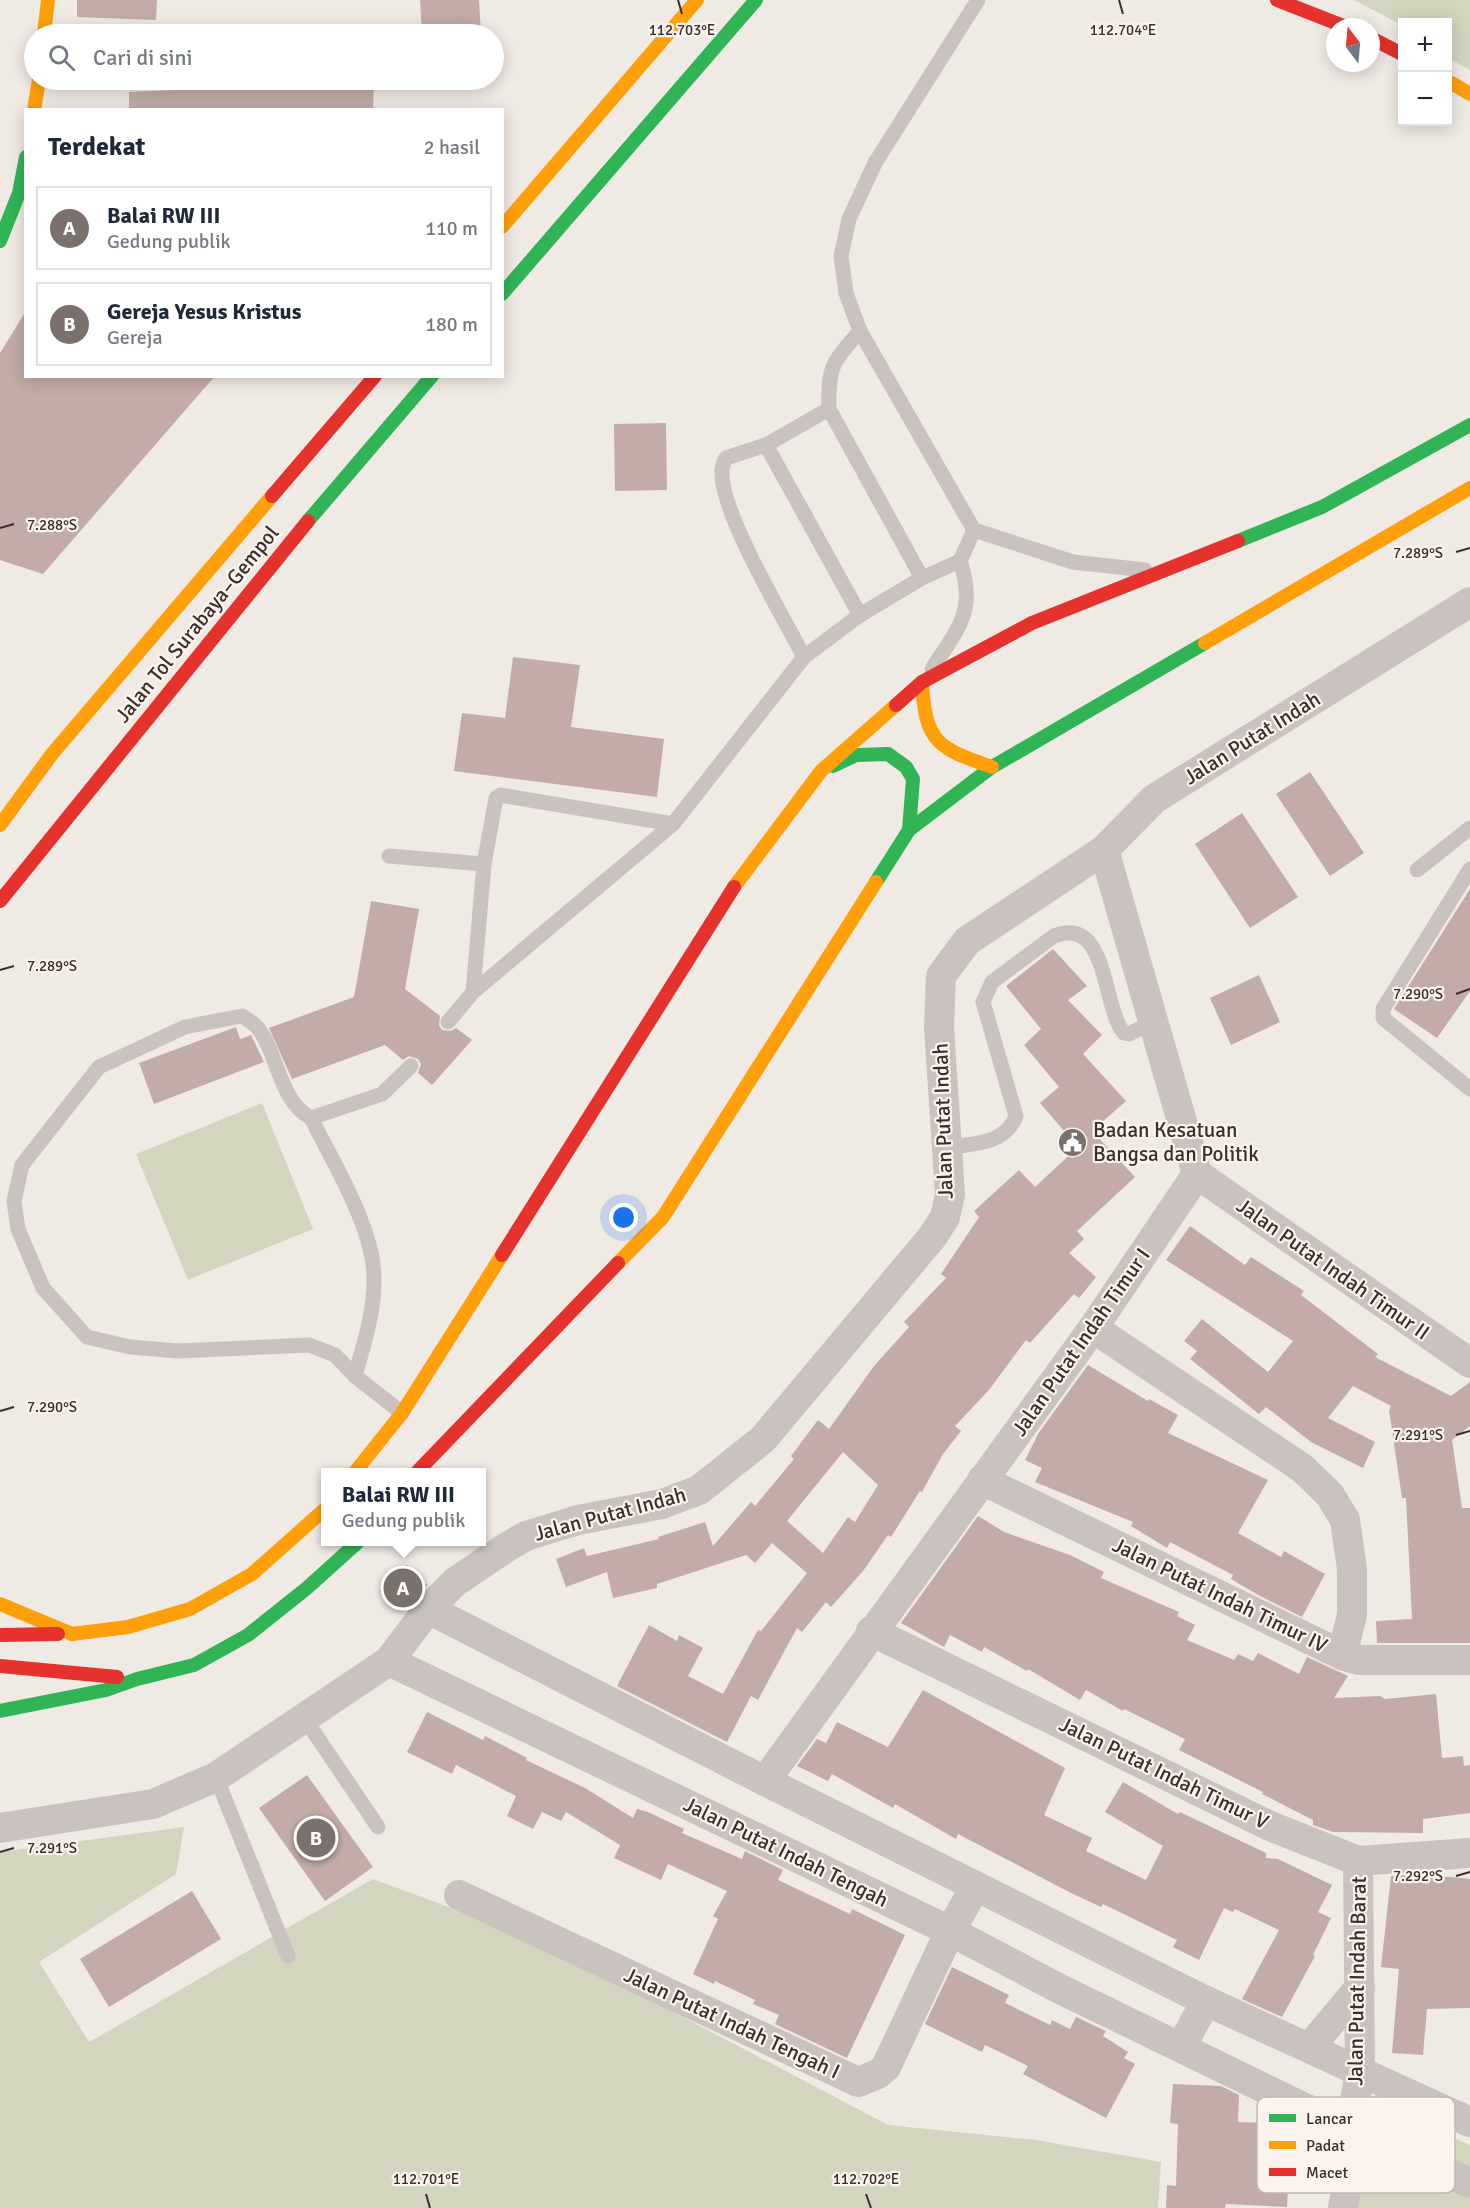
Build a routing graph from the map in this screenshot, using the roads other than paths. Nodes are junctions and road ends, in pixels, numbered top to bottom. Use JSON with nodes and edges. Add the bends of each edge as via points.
{"nodes":[{"id":1,"x":48,"y":0,"type":"edge"},
{"id":2,"x":696,"y":0,"type":"edge"},
{"id":3,"x":756,"y":0,"type":"edge"},
{"id":4,"x":978,"y":0,"type":"edge"},
{"id":5,"x":1277,"y":0,"type":"edge"},
{"id":6,"x":1326,"y":19,"type":"edge"},
{"id":7,"x":45,"y":24,"type":"edge"},
{"id":8,"x":1380,"y":43,"type":"edge"},
{"id":9,"x":1398,"y":52,"type":"edge"},
{"id":10,"x":1452,"y":83,"type":"edge"},
{"id":11,"x":37,"y":90,"type":"edge"},
{"id":12,"x":1470,"y":94,"type":"edge"},
{"id":13,"x":34,"y":108,"type":"edge"},
{"id":14,"x":24,"y":167,"type":"edge"},
{"id":15,"x":504,"y":225,"type":"edge"},
{"id":16,"x":0,"y":241,"type":"edge"},
{"id":17,"x":504,"y":292,"type":"edge"},
{"id":18,"x":860,"y":331,"type":"junction"},
{"id":19,"x":373,"y":378,"type":"edge"},
{"id":20,"x":430,"y":378,"type":"edge"},
{"id":21,"x":829,"y":409,"type":"junction"},
{"id":22,"x":1470,"y":425,"type":"edge"},
{"id":23,"x":766,"y":445,"type":"junction"},
{"id":24,"x":1470,"y":488,"type":"edge"},
{"id":25,"x":974,"y":530,"type":"junction"},
{"id":26,"x":960,"y":561,"type":"junction"},
{"id":27,"x":1160,"y":572,"type":"junction"},
{"id":28,"x":922,"y":578,"type":"junction"},
{"id":29,"x":1470,"y":602,"type":"edge"},
{"id":30,"x":860,"y":615,"type":"junction"},
{"id":31,"x":804,"y":657,"type":"junction"},
{"id":32,"x":923,"y":682,"type":"junction"},
{"id":33,"x":992,"y":767,"type":"junction"},
{"id":34,"x":821,"y":771,"type":"junction"},
{"id":35,"x":673,"y":824,"type":"junction"},
{"id":36,"x":0,"y":825,"type":"edge"},
{"id":37,"x":1470,"y":828,"type":"edge"},
{"id":38,"x":909,"y":830,"type":"junction"},
{"id":39,"x":1104,"y":850,"type":"junction"},
{"id":40,"x":389,"y":856,"type":"dead end"},
{"id":41,"x":484,"y":864,"type":"junction"},
{"id":42,"x":1470,"y":869,"type":"edge"},
{"id":43,"x":1418,"y":870,"type":"dead end"},
{"id":44,"x":1,"y":900,"type":"edge"},
{"id":45,"x":473,"y":992,"type":"junction"},
{"id":46,"x":448,"y":1022,"type":"dead end"},
{"id":47,"x":1153,"y":1022,"type":"junction"},
{"id":48,"x":411,"y":1066,"type":"dead end"},
{"id":49,"x":1470,"y":1089,"type":"edge"},
{"id":50,"x":311,"y":1118,"type":"junction"},
{"id":51,"x":947,"y":1148,"type":"junction"},
{"id":52,"x":1197,"y":1174,"type":"junction"},
{"id":53,"x":1094,"y":1328,"type":"junction"},
{"id":54,"x":1470,"y":1363,"type":"edge"},
{"id":55,"x":355,"y":1376,"type":"junction"},
{"id":56,"x":402,"y":1413,"type":"junction"},
{"id":57,"x":359,"y":1468,"type":"edge"},
{"id":58,"x":422,"y":1468,"type":"edge"},
{"id":59,"x":982,"y":1480,"type":"junction"},
{"id":60,"x":321,"y":1513,"type":"edge"},
{"id":61,"x":354,"y":1546,"type":"edge"},
{"id":62,"x":0,"y":1604,"type":"edge"},
{"id":63,"x":428,"y":1609,"type":"junction"},
{"id":64,"x":872,"y":1630,"type":"junction"},
{"id":65,"x":72,"y":1634,"type":"junction"},
{"id":66,"x":0,"y":1635,"type":"edge"},
{"id":67,"x":1342,"y":1655,"type":"junction"},
{"id":68,"x":1470,"y":1660,"type":"edge"},
{"id":69,"x":389,"y":1661,"type":"junction"},
{"id":70,"x":0,"y":1666,"type":"edge"},
{"id":71,"x":137,"y":1679,"type":"junction"},
{"id":72,"x":0,"y":1712,"type":"edge"},
{"id":73,"x":305,"y":1719,"type":"junction"},
{"id":74,"x":216,"y":1777,"type":"junction"},
{"id":75,"x":765,"y":1781,"type":"junction"},
{"id":76,"x":378,"y":1827,"type":"dead end"},
{"id":77,"x":0,"y":1828,"type":"edge"},
{"id":78,"x":1470,"y":1853,"type":"edge"},
{"id":79,"x":1358,"y":1861,"type":"junction"},
{"id":80,"x":976,"y":1886,"type":"junction"},
{"id":81,"x":459,"y":1894,"type":"dead end"},
{"id":82,"x":950,"y":1932,"type":"junction"},
{"id":83,"x":288,"y":1956,"type":"dead end"},
{"id":84,"x":1359,"y":1987,"type":"junction"},
{"id":85,"x":1206,"y":2001,"type":"junction"},
{"id":86,"x":1310,"y":2047,"type":"junction"},
{"id":87,"x":1181,"y":2048,"type":"junction"},
{"id":88,"x":1360,"y":2071,"type":"junction"},
{"id":89,"x":1282,"y":2097,"type":"edge"},
{"id":90,"x":1356,"y":2097,"type":"edge"},
{"id":91,"x":1416,"y":2097,"type":"edge"},
{"id":92,"x":1455,"y":2115,"type":"edge"},
{"id":93,"x":1470,"y":2122,"type":"edge"},
{"id":94,"x":1455,"y":2176,"type":"edge"},
{"id":95,"x":1470,"y":2183,"type":"edge"},
{"id":96,"x":1346,"y":2193,"type":"edge"},
{"id":97,"x":1343,"y":2208,"type":"edge"}],
"edges":[{"from":1,"to":7,"type":"main road"},
{"from":2,"to":15,"type":"main road"},
{"from":3,"to":17,"type":"main road"},
{"from":4,"to":18,"type":"lane","via":[[875,163],[849,219],[841,256],[846,293]]},
{"from":5,"to":6,"type":"main road"},
{"from":8,"to":9,"type":"main road"},
{"from":10,"to":12,"type":"main road"},
{"from":11,"to":13,"type":"main road"},
{"from":14,"to":16,"type":"main road","via":[[19,193]]},
{"from":18,"to":21,"type":"lane","via":[[834,361]]},
{"from":18,"to":25,"type":"lane"},
{"from":19,"to":36,"type":"main road","name":"Jalan Tol Surabaya–Gempol","via":[[52,754]]},
{"from":20,"to":44,"type":"main road","name":"Jalan Tol Surabaya–Gempol","via":[[306,523]]},
{"from":21,"to":23,"type":"lane"},
{"from":21,"to":28,"type":"lane"},
{"from":22,"to":27,"type":"main road","via":[[1322,507]]},
{"from":23,"to":30,"type":"lane"},
{"from":23,"to":31,"type":"lane","via":[[726,458],[722,472],[725,490],[750,554]]},
{"from":24,"to":33,"type":"main road"},
{"from":25,"to":26,"type":"lane"},
{"from":25,"to":27,"type":"lane","via":[[1073,562]]},
{"from":26,"to":28,"type":"lane"},
{"from":26,"to":32,"type":"lane","via":[[966,580],[967,607]]},
{"from":27,"to":32,"type":"main road","via":[[1032,623]]},
{"from":28,"to":30,"type":"lane"},
{"from":29,"to":39,"type":"street","name":"Jalan Putat Indah","via":[[1154,799]]},
{"from":30,"to":31,"type":"lane"},
{"from":31,"to":35,"type":"lane"},
{"from":32,"to":33,"type":"main road","via":[[923,706],[932,734],[947,751]]},
{"from":32,"to":34,"type":"main road"},
{"from":33,"to":38,"type":"main road"},
{"from":34,"to":38,"type":"main road","via":[[856,755],[888,754],[906,767],[913,779]]},
{"from":34,"to":56,"type":"main road","via":[[734,887]]},
{"from":35,"to":41,"type":"lane","via":[[500,795],[496,798]]},
{"from":35,"to":45,"type":"lane"},
{"from":37,"to":43,"type":"lane"},
{"from":38,"to":58,"type":"main road","via":[[663,1217]]},
{"from":39,"to":47,"type":"street"},
{"from":39,"to":51,"type":"street","name":"Jalan Putat Indah","via":[[967,941],[941,976],[939,1027]]},
{"from":40,"to":41,"type":"lane"},
{"from":41,"to":45,"type":"lane"},
{"from":42,"to":49,"type":"lane","via":[[1383,1009],[1383,1018]]},
{"from":45,"to":46,"type":"lane"},
{"from":47,"to":51,"type":"lane","via":[[1124,1033],[1101,965],[1089,943],[1076,933],[1054,936],[992,982],[983,1002],[1016,1116],[1012,1127],[990,1141]]},
{"from":47,"to":52,"type":"street"},
{"from":48,"to":50,"type":"lane","via":[[382,1094]]},
{"from":50,"to":55,"type":"lane","via":[[362,1222],[374,1275],[371,1316]]},
{"from":50,"to":55,"type":"lane","via":[[291,1100],[257,1028],[242,1016],[185,1027],[99,1067],[22,1165],[14,1201],[18,1229],[43,1288],[87,1338],[178,1351],[309,1345],[335,1355]]},
{"from":51,"to":63,"type":"street","name":"Jalan Putat Indah","via":[[950,1195],[945,1217],[933,1236],[763,1439],[699,1490],[662,1504],[578,1520],[526,1536],[455,1582]]},
{"from":52,"to":53,"type":"street","name":"Jalan Putat Indah Timur I"},
{"from":52,"to":54,"type":"street","name":"Jalan Putat Indah Timur II"},
{"from":53,"to":59,"type":"street","name":"Jalan Putat Indah Timur I"},
{"from":53,"to":67,"type":"street","via":[[1302,1468],[1330,1495],[1345,1520],[1352,1569],[1353,1615]]},
{"from":55,"to":56,"type":"lane"},
{"from":56,"to":57,"type":"main road"},
{"from":59,"to":64,"type":"street","name":"Jalan Putat Indah Timur I"},
{"from":59,"to":67,"type":"street","name":"Jalan Putat Indah Timur IV"},
{"from":60,"to":65,"type":"main road","via":[[252,1574],[190,1609],[128,1627]]},
{"from":61,"to":71,"type":"main road","via":[[248,1635],[194,1665]]},
{"from":62,"to":65,"type":"main road"},
{"from":63,"to":69,"type":"street","name":"Jalan Putat Indah"},
{"from":63,"to":75,"type":"street"},
{"from":64,"to":75,"type":"street","name":"Jalan Putat Indah Timur I"},
{"from":64,"to":79,"type":"street","name":"Jalan Putat Indah Timur V","via":[[1270,1826]]},
{"from":65,"to":66,"type":"main road"},
{"from":67,"to":68,"type":"street","name":"Jalan Putat Indah Timur IV","via":[[1359,1660]]},
{"from":69,"to":73,"type":"street","name":"Jalan Putat Indah"},
{"from":69,"to":82,"type":"street","name":"Jalan Putat Indah Tengah"},
{"from":70,"to":71,"type":"main road"},
{"from":71,"to":72,"type":"main road","via":[[106,1690]]},
{"from":73,"to":74,"type":"street","name":"Jalan Putat Indah"},
{"from":73,"to":76,"type":"lane"},
{"from":74,"to":77,"type":"street","name":"Jalan Putat Indah","via":[[153,1804]]},
{"from":74,"to":83,"type":"lane"},
{"from":75,"to":80,"type":"street"},
{"from":78,"to":79,"type":"street","name":"Jalan Putat Indah Timur V"},
{"from":79,"to":84,"type":"street","name":"Jalan Putat Indah Barat"},
{"from":80,"to":82,"type":"street","name":"Jalan Putat Indah Tengah I"},
{"from":80,"to":85,"type":"street"},
{"from":81,"to":82,"type":"street","name":"Jalan Putat Indah Tengah I","via":[[858,2082],[886,2067]]},
{"from":82,"to":87,"type":"street","name":"Jalan Putat Indah Tengah"},
{"from":84,"to":86,"type":"street"},
{"from":84,"to":88,"type":"street","name":"Jalan Putat Indah Barat"},
{"from":85,"to":86,"type":"street"},
{"from":85,"to":87,"type":"street"},
{"from":86,"to":88,"type":"street"},
{"from":87,"to":89,"type":"street","name":"Jalan Putat Indah Tengah"},
{"from":88,"to":90,"type":"street","name":"Jalan Putat Indah Barat"},
{"from":88,"to":91,"type":"street"},
{"from":92,"to":93,"type":"street"},
{"from":94,"to":95,"type":"street","name":"Jalan Putat Indah Tengah"},
{"from":96,"to":97,"type":"street","name":"Jalan Putat Indah Barat"}]}
